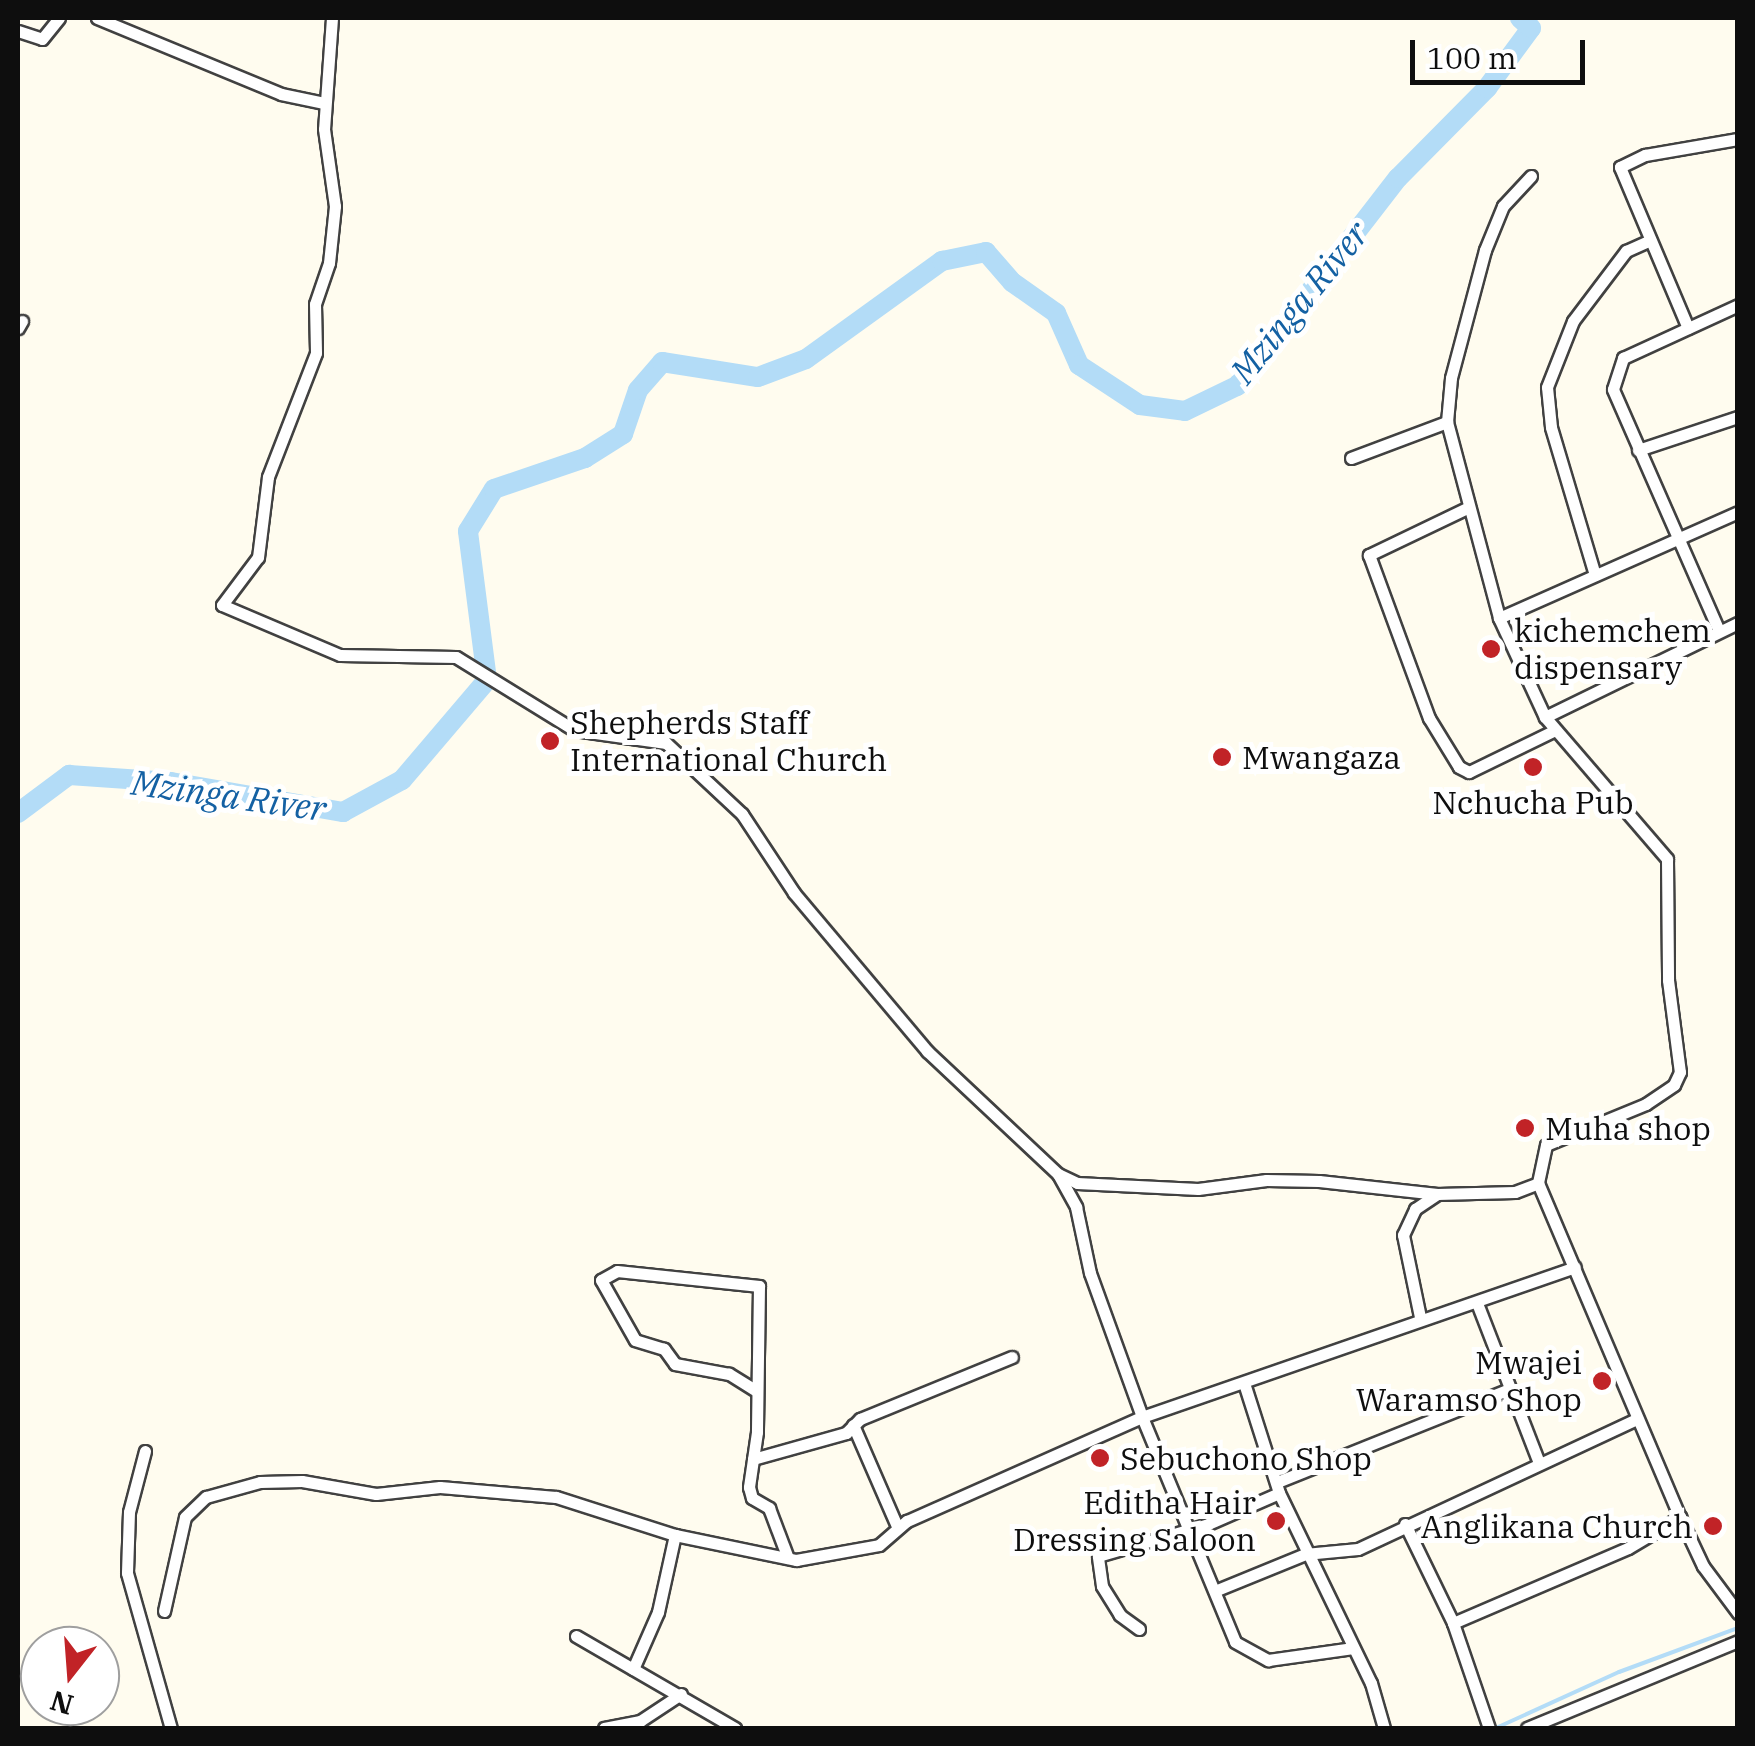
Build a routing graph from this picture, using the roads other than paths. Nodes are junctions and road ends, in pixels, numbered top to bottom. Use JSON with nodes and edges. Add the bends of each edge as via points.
{"nodes":[{"id":1,"x":59,"y":18,"type":"edge"},
{"id":2,"x":97,"y":18,"type":"edge"},
{"id":3,"x":332,"y":18,"type":"edge"},
{"id":4,"x":113,"y":20,"type":"edge"},
{"id":5,"x":18,"y":31,"type":"edge"},
{"id":6,"x":324,"y":103,"type":"junction"},
{"id":7,"x":1738,"y":139,"type":"edge"},
{"id":8,"x":1531,"y":176,"type":"dead end"},
{"id":9,"x":1646,"y":242,"type":"junction"},
{"id":10,"x":1738,"y":305,"type":"edge"},
{"id":11,"x":1688,"y":328,"type":"junction"},
{"id":12,"x":1738,"y":417,"type":"edge"},
{"id":13,"x":1447,"y":422,"type":"junction"},
{"id":14,"x":1638,"y":450,"type":"junction"},
{"id":15,"x":1351,"y":458,"type":"dead end"},
{"id":16,"x":1467,"y":508,"type":"junction"},
{"id":17,"x":1738,"y":512,"type":"edge"},
{"id":18,"x":1679,"y":533,"type":"junction"},
{"id":19,"x":1595,"y":575,"type":"junction"},
{"id":20,"x":1498,"y":618,"type":"junction"},
{"id":21,"x":1738,"y":623,"type":"edge"},
{"id":22,"x":1720,"y":631,"type":"junction"},
{"id":23,"x":1544,"y":717,"type":"junction"},
{"id":24,"x":1553,"y":731,"type":"junction"},
{"id":25,"x":1058,"y":1174,"type":"junction"},
{"id":26,"x":1538,"y":1183,"type":"junction"},
{"id":27,"x":1437,"y":1194,"type":"junction"},
{"id":28,"x":1575,"y":1267,"type":"junction"},
{"id":29,"x":1477,"y":1303,"type":"junction"},
{"id":30,"x":1420,"y":1317,"type":"junction"},
{"id":31,"x":1012,"y":1357,"type":"dead end"},
{"id":32,"x":1244,"y":1383,"type":"junction"},
{"id":33,"x":1509,"y":1389,"type":"junction"},
{"id":34,"x":755,"y":1390,"type":"junction"},
{"id":35,"x":1142,"y":1417,"type":"junction"},
{"id":36,"x":1636,"y":1420,"type":"junction"},
{"id":37,"x":853,"y":1426,"type":"junction"},
{"id":38,"x":145,"y":1451,"type":"dead end"},
{"id":39,"x":753,"y":1459,"type":"junction"},
{"id":40,"x":1539,"y":1463,"type":"junction"},
{"id":41,"x":1278,"y":1487,"type":"junction"},
{"id":42,"x":1680,"y":1517,"type":"junction"},
{"id":43,"x":1405,"y":1524,"type":"junction"},
{"id":44,"x":897,"y":1526,"type":"junction"},
{"id":45,"x":1191,"y":1526,"type":"junction"},
{"id":46,"x":675,"y":1536,"type":"junction"},
{"id":47,"x":1304,"y":1554,"type":"junction"},
{"id":48,"x":788,"y":1558,"type":"junction"},
{"id":49,"x":1218,"y":1590,"type":"junction"},
{"id":50,"x":164,"y":1611,"type":"dead end"},
{"id":51,"x":1738,"y":1613,"type":"edge"},
{"id":52,"x":1453,"y":1622,"type":"junction"},
{"id":53,"x":1139,"y":1630,"type":"dead end"},
{"id":54,"x":576,"y":1636,"type":"dead end"},
{"id":55,"x":1738,"y":1641,"type":"edge"},
{"id":56,"x":1353,"y":1648,"type":"junction"},
{"id":57,"x":633,"y":1669,"type":"junction"},
{"id":58,"x":681,"y":1694,"type":"junction"},
{"id":59,"x":171,"y":1728,"type":"edge"},
{"id":60,"x":604,"y":1728,"type":"edge"},
{"id":61,"x":735,"y":1728,"type":"edge"},
{"id":62,"x":1384,"y":1728,"type":"edge"},
{"id":63,"x":1489,"y":1728,"type":"edge"},
{"id":64,"x":1528,"y":1728,"type":"edge"}],
"edges":[{"from":1,"to":5,"type":"street","via":[[42,39]]},
{"from":2,"to":4,"type":"street"},
{"from":3,"to":6,"type":"street"},
{"from":4,"to":6,"type":"street","via":[[281,94]]},
{"from":6,"to":25,"type":"street","via":[[335,206],[329,262],[315,304],[316,353],[268,478],[258,556],[222,605],[340,654],[456,657],[574,730],[666,742],[742,814],[794,893],[927,1051]]},
{"from":7,"to":9,"type":"street","via":[[1645,155],[1620,167]]},
{"from":8,"to":13,"type":"street","via":[[1503,206],[1484,250],[1451,378]]},
{"from":9,"to":11,"type":"street","via":[[1673,285]]},
{"from":9,"to":19,"type":"street","via":[[1626,252],[1573,322],[1547,387],[1551,427]]},
{"from":10,"to":11,"type":"street"},
{"from":11,"to":14,"type":"street","via":[[1623,358],[1613,389]]},
{"from":12,"to":14,"type":"street"},
{"from":13,"to":15,"type":"street"},
{"from":13,"to":16,"type":"street"},
{"from":14,"to":18,"type":"street"},
{"from":16,"to":20,"type":"street"},
{"from":16,"to":24,"type":"street","via":[[1369,555],[1429,718],[1459,767],[1469,772]]},
{"from":17,"to":18,"type":"street"},
{"from":18,"to":19,"type":"street"},
{"from":18,"to":22,"type":"street"},
{"from":19,"to":20,"type":"street"},
{"from":20,"to":23,"type":"street"},
{"from":21,"to":22,"type":"street"},
{"from":22,"to":23,"type":"street"},
{"from":23,"to":24,"type":"street"},
{"from":24,"to":26,"type":"street","via":[[1667,859],[1668,980],[1680,1072],[1674,1085],[1646,1104],[1585,1124],[1546,1146]]},
{"from":25,"to":27,"type":"street","via":[[1092,1187],[1198,1189],[1266,1180]]},
{"from":25,"to":35,"type":"street","via":[[1076,1207],[1090,1273]]},
{"from":26,"to":27,"type":"street","via":[[1515,1192]]},
{"from":26,"to":28,"type":"street"},
{"from":27,"to":30,"type":"street","via":[[1414,1209],[1403,1235]]},
{"from":28,"to":29,"type":"street"},
{"from":28,"to":36,"type":"street"},
{"from":29,"to":30,"type":"street"},
{"from":29,"to":33,"type":"street"},
{"from":30,"to":32,"type":"street"},
{"from":31,"to":37,"type":"street"},
{"from":32,"to":35,"type":"street"},
{"from":32,"to":41,"type":"street"},
{"from":33,"to":40,"type":"street"},
{"from":33,"to":41,"type":"street"},
{"from":34,"to":34,"type":"street","via":[[758,1286],[617,1271],[603,1278],[602,1290],[635,1340],[664,1348],[675,1364],[729,1374]]},
{"from":34,"to":39,"type":"street"},
{"from":35,"to":44,"type":"street"},
{"from":35,"to":45,"type":"street"},
{"from":36,"to":40,"type":"street"},
{"from":36,"to":42,"type":"street"},
{"from":37,"to":39,"type":"street"},
{"from":37,"to":44,"type":"street"},
{"from":38,"to":59,"type":"street","via":[[129,1512],[129,1594]]},
{"from":39,"to":48,"type":"street","via":[[752,1498],[769,1508]]},
{"from":40,"to":43,"type":"street"},
{"from":41,"to":45,"type":"street"},
{"from":41,"to":47,"type":"street"},
{"from":42,"to":51,"type":"street","via":[[1703,1566]]},
{"from":42,"to":52,"type":"street","via":[[1628,1548]]},
{"from":43,"to":47,"type":"street","via":[[1358,1549]]},
{"from":43,"to":52,"type":"street"},
{"from":44,"to":48,"type":"street","via":[[879,1545]]},
{"from":45,"to":49,"type":"street"},
{"from":45,"to":53,"type":"street","via":[[1098,1556],[1102,1586]]},
{"from":46,"to":48,"type":"street"},
{"from":46,"to":50,"type":"street","via":[[556,1497],[440,1487],[376,1494],[302,1481],[260,1482],[206,1497],[184,1517]]},
{"from":46,"to":57,"type":"street","via":[[658,1612]]},
{"from":47,"to":49,"type":"street"},
{"from":47,"to":56,"type":"street"},
{"from":49,"to":56,"type":"street","via":[[1235,1642],[1260,1658],[1291,1660]]},
{"from":52,"to":63,"type":"street"},
{"from":54,"to":57,"type":"street"},
{"from":55,"to":64,"type":"street"},
{"from":56,"to":62,"type":"street"},
{"from":57,"to":58,"type":"street"},
{"from":58,"to":60,"type":"street","via":[[640,1721]]},
{"from":58,"to":61,"type":"street"}]}
